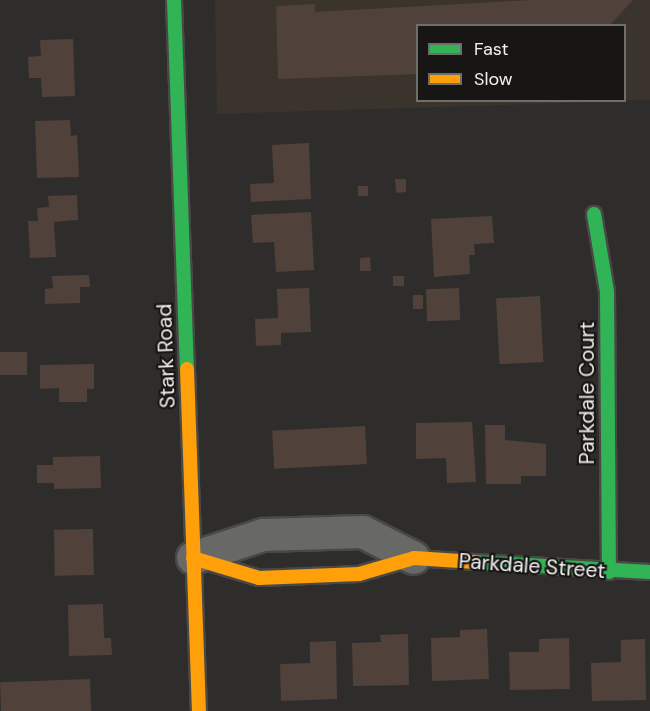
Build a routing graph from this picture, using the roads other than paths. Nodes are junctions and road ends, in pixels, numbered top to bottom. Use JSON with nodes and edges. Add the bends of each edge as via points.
{"nodes":[{"id":1,"x":174,"y":0,"type":"edge"},
{"id":2,"x":594,"y":214,"type":"dead end"},
{"id":3,"x":193,"y":558,"type":"junction"},
{"id":4,"x":414,"y":558,"type":"junction"},
{"id":5,"x":609,"y":572,"type":"junction"},
{"id":6,"x":650,"y":572,"type":"edge"},
{"id":7,"x":199,"y":711,"type":"edge"}],
"edges":[{"from":1,"to":3,"type":"street","name":"Stark Road"},
{"from":2,"to":5,"type":"street","name":"Parkdale Court","via":[[608,292]]},
{"from":3,"to":4,"type":"street","name":"Parkdale Street","via":[[258,578],[359,574]]},
{"from":3,"to":4,"type":"street","name":"Parkdale Street","via":[[263,535],[363,532]]},
{"from":3,"to":7,"type":"street","name":"Stark Road"},
{"from":4,"to":5,"type":"street","name":"Parkdale Street"},
{"from":5,"to":6,"type":"street","name":"Parkdale Street"}]}
